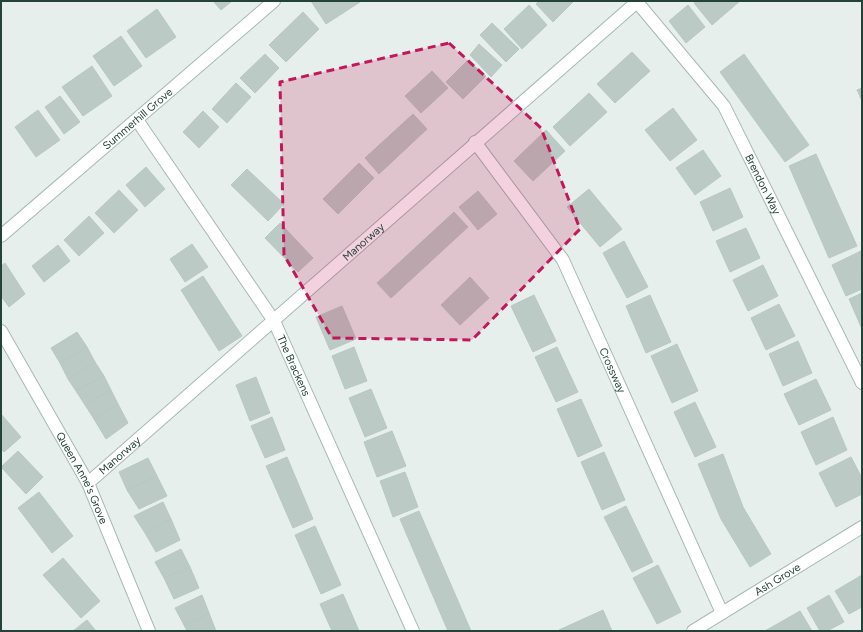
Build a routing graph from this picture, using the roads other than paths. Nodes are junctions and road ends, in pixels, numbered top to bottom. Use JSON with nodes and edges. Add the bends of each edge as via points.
{"nodes":[{"id":1,"x":274,"y":1,"type":"edge"},
{"id":2,"x":638,"y":2,"type":"edge"},
{"id":3,"x":137,"y":120,"type":"junction"},
{"id":4,"x":475,"y":142,"type":"junction"},
{"id":5,"x":1,"y":236,"type":"edge"},
{"id":6,"x":274,"y":321,"type":"junction"},
{"id":7,"x":1,"y":331,"type":"edge"},
{"id":8,"x":862,"y":383,"type":"edge"},
{"id":9,"x":88,"y":483,"type":"junction"},
{"id":10,"x":862,"y":527,"type":"edge"},
{"id":11,"x":722,"y":613,"type":"junction"},
{"id":12,"x":149,"y":631,"type":"edge"},
{"id":13,"x":413,"y":631,"type":"edge"},
{"id":14,"x":693,"y":631,"type":"edge"}],
"edges":[{"from":1,"to":3,"type":"street","name":"Summerhill Grove"},
{"from":2,"to":4,"type":"street","name":"Manorway"},
{"from":2,"to":8,"type":"street","name":"Brendon Way","via":[[724,106]]},
{"from":3,"to":5,"type":"street","name":"Summerhill Grove"},
{"from":3,"to":6,"type":"street","name":"The Brackens"},
{"from":4,"to":6,"type":"street","name":"Manorway"},
{"from":4,"to":11,"type":"street","name":"Crossway","via":[[563,260]]},
{"from":6,"to":9,"type":"street","name":"Manorway"},
{"from":6,"to":13,"type":"street","name":"The Brackens"},
{"from":7,"to":9,"type":"street","name":"Queen Anne's Grove"},
{"from":9,"to":12,"type":"street","name":"Queen Anne's Grove"},
{"from":10,"to":11,"type":"street","name":"Ash Grove"},
{"from":11,"to":14,"type":"street","name":"Ash Grove"}]}
